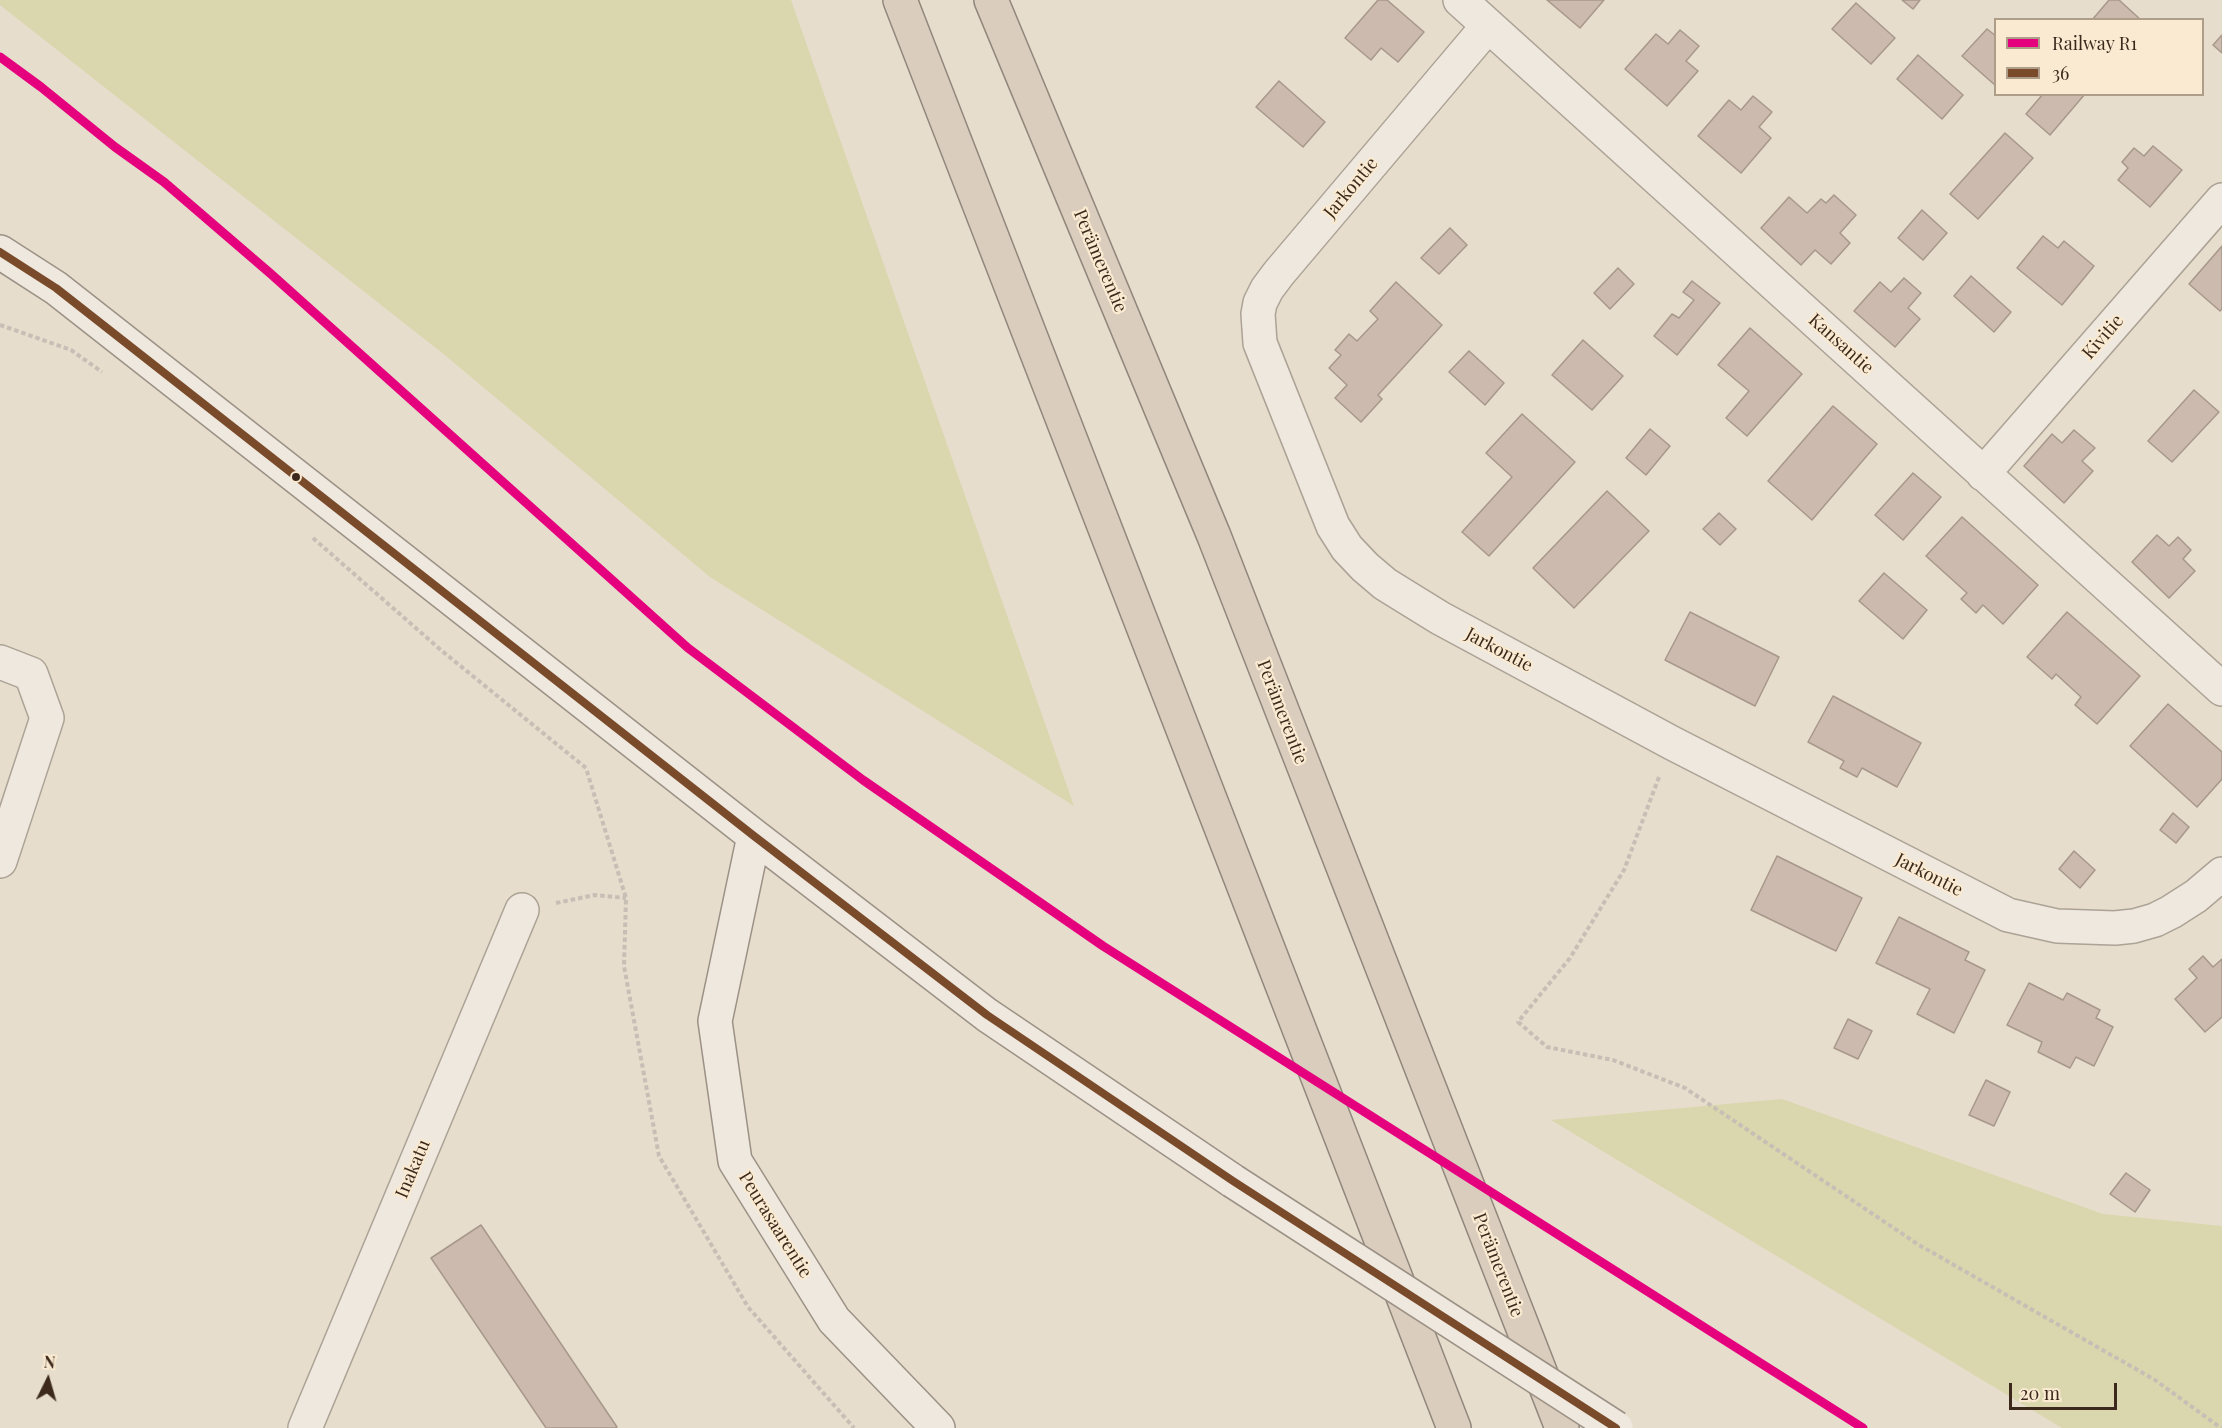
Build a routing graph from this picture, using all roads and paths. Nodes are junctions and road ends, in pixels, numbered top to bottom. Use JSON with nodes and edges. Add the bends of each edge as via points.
{"nodes":[{"id":1,"x":900,"y":0,"type":"edge"},
{"id":2,"x":992,"y":0,"type":"edge"},
{"id":3,"x":1460,"y":0,"type":"edge"},
{"id":4,"x":1487,"y":27,"type":"junction"},
{"id":5,"x":2222,"y":200,"type":"edge"},
{"id":6,"x":0,"y":252,"type":"edge"},
{"id":7,"x":0,"y":325,"type":"edge"},
{"id":8,"x":108,"y":377,"type":"dead end"},
{"id":9,"x":1983,"y":474,"type":"junction"},
{"id":10,"x":309,"y":534,"type":"dead end"},
{"id":11,"x":0,"y":662,"type":"edge"},
{"id":12,"x":2222,"y":689,"type":"edge"},
{"id":13,"x":1672,"y":743,"type":"junction"},
{"id":14,"x":753,"y":836,"type":"junction"},
{"id":15,"x":0,"y":861,"type":"edge"},
{"id":16,"x":2222,"y":874,"type":"edge"},
{"id":17,"x":626,"y":898,"type":"junction"},
{"id":18,"x":522,"y":910,"type":"joint"},
{"id":19,"x":305,"y":1428,"type":"edge"},
{"id":20,"x":854,"y":1428,"type":"edge"},
{"id":21,"x":938,"y":1428,"type":"edge"},
{"id":22,"x":1454,"y":1428,"type":"edge"},
{"id":23,"x":1562,"y":1428,"type":"edge"},
{"id":24,"x":1616,"y":1428,"type":"edge"},
{"id":25,"x":2221,"y":1428,"type":"edge"}],
"edges":[{"from":1,"to":22,"type":"highway"},
{"from":2,"to":23,"type":"highway","name":"Perämerentie","via":[[1214,536]]},
{"from":3,"to":4,"type":"street","name":"Kansantie"},
{"from":4,"to":9,"type":"street","name":"Kansantie"},
{"from":4,"to":13,"type":"street","name":"Jarkontie","via":[[1267,289],[1258,314],[1260,343],[1333,526],[1365,567],[1440,618]]},
{"from":5,"to":9,"type":"street","name":"Kivitie"},
{"from":6,"to":14,"type":"street","via":[[56,288]]},
{"from":7,"to":8,"type":"path","via":[[71,350]]},
{"from":9,"to":12,"type":"street","name":"Kansantie"},
{"from":10,"to":17,"type":"path","via":[[442,651],[586,768]]},
{"from":11,"to":15,"type":"street","via":[[31,674],[47,718]]},
{"from":13,"to":16,"type":"street","name":"Jarkontie","via":[[2008,915],[2028,921],[2069,927],[2134,926],[2171,912]]},
{"from":13,"to":25,"type":"path","via":[[1624,870],[1570,958],[1518,1022],[1547,1047],[1613,1060],[1685,1088],[1919,1245],[2155,1380]]},
{"from":14,"to":21,"type":"street","name":"Peurasaarentie","via":[[715,1021],[735,1161],[834,1320]]},
{"from":14,"to":24,"type":"street","bridge":true,"via":[[987,1015],[1233,1181]]},
{"from":17,"to":18,"type":"path","via":[[596,895]]},
{"from":17,"to":20,"type":"path","via":[[624,966],[659,1156],[747,1307]]},
{"from":18,"to":19,"type":"street","name":"Inakatu"}]}
